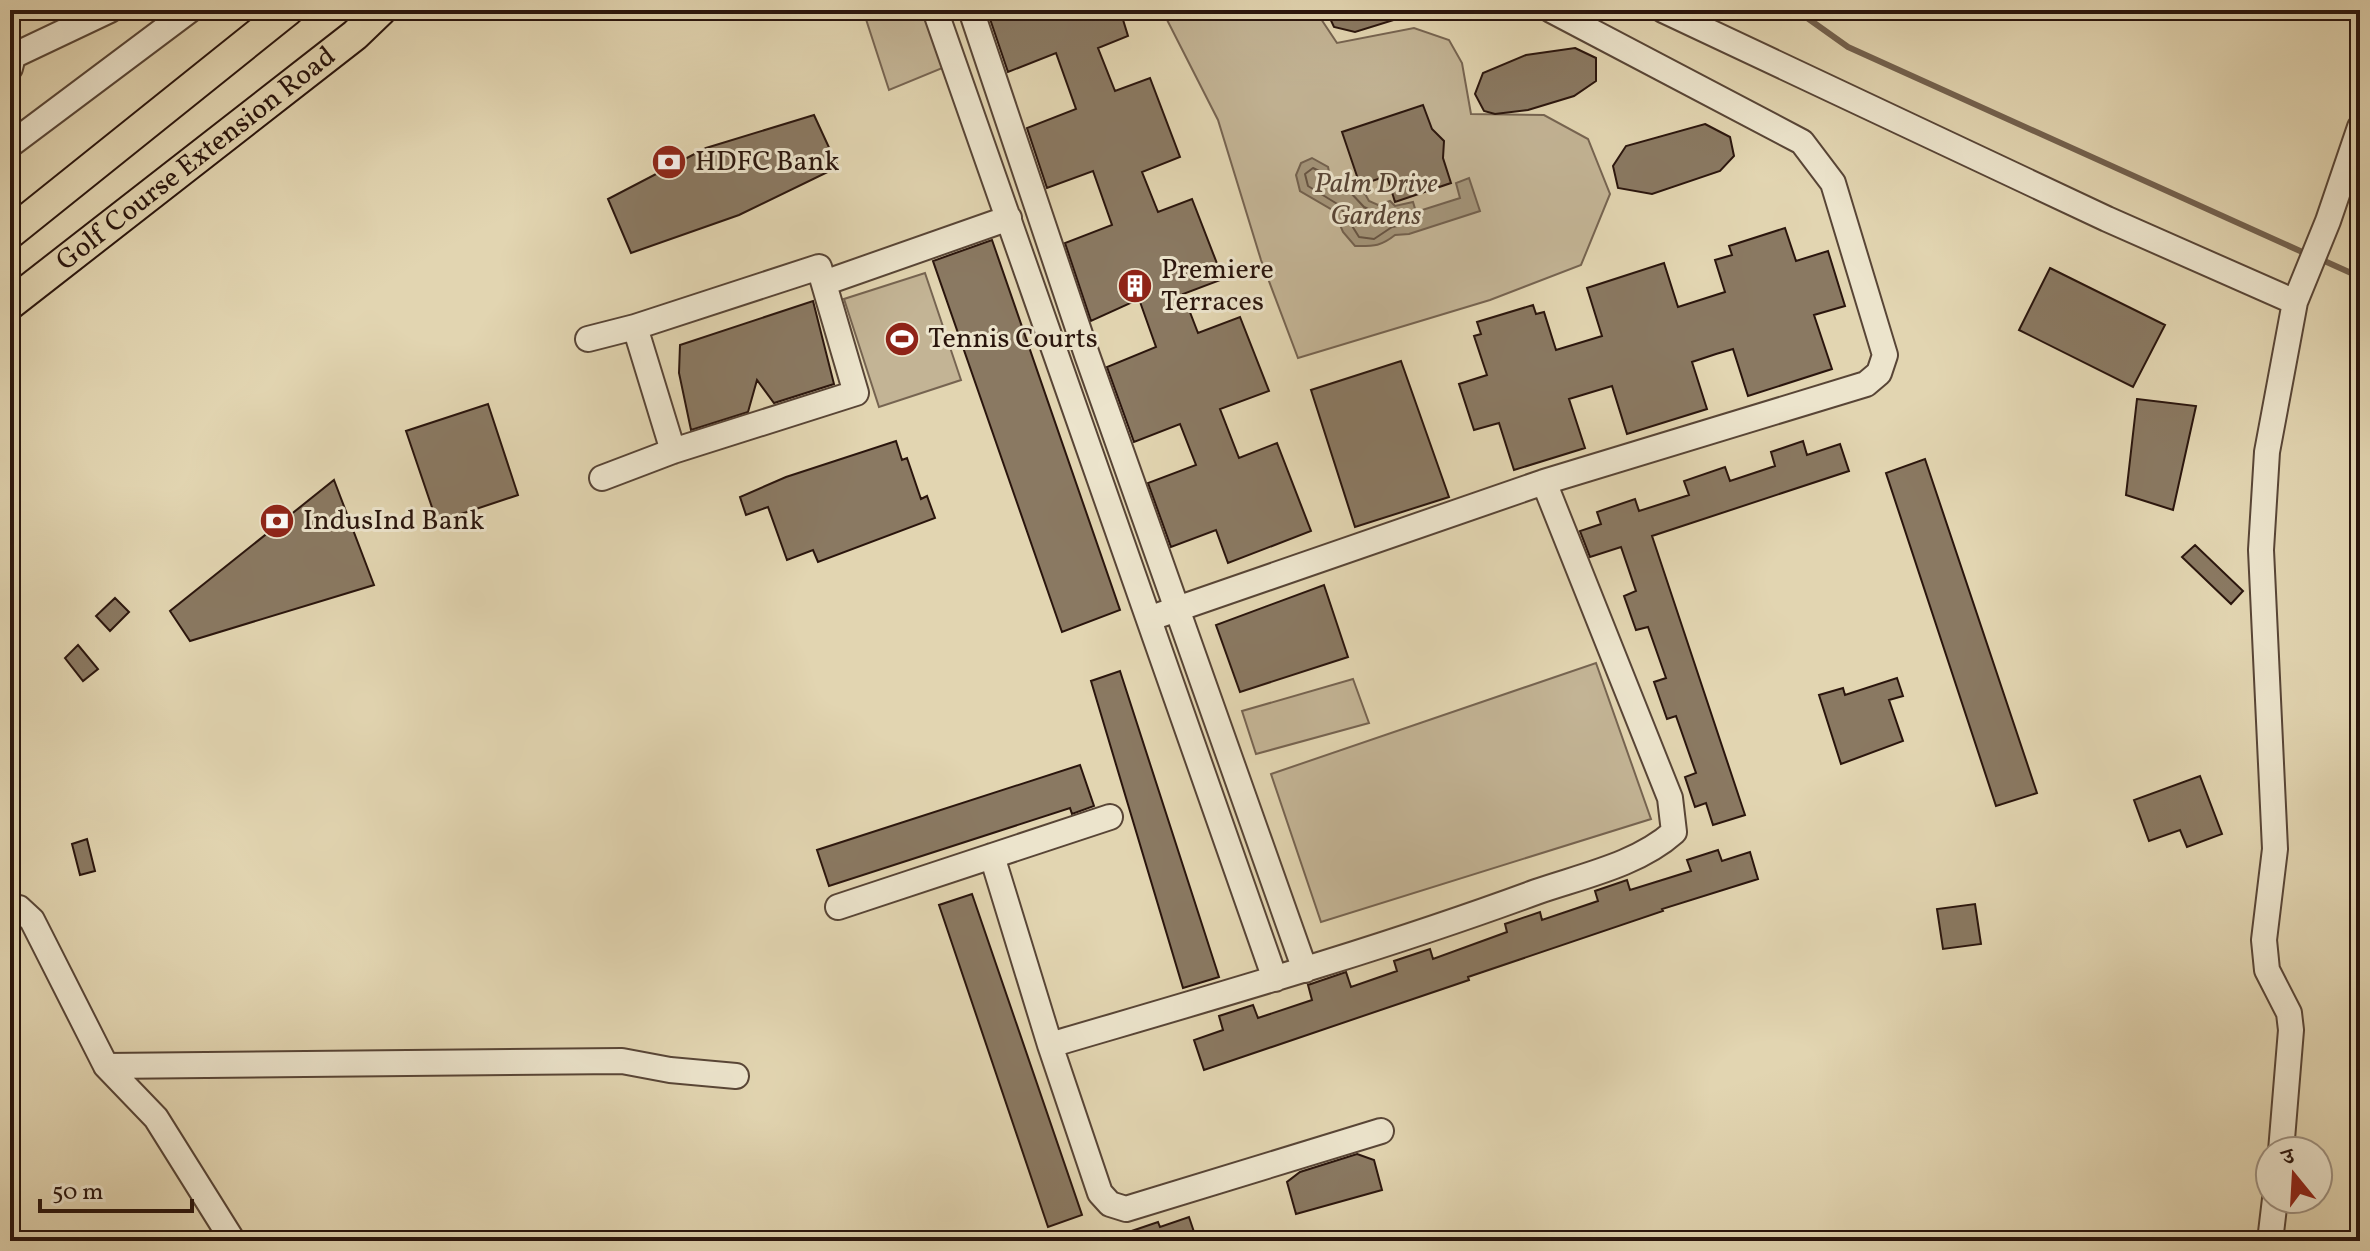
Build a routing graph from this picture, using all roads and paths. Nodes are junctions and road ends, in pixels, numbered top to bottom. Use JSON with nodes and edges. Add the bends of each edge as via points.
{"nodes":[{"id":1,"x":110,"y":10,"type":"edge"},
{"id":2,"x":190,"y":10,"type":"edge"},
{"id":3,"x":288,"y":10,"type":"edge"},
{"id":4,"x":381,"y":10,"type":"edge"},
{"id":5,"x":935,"y":10,"type":"edge"},
{"id":6,"x":971,"y":10,"type":"edge"},
{"id":7,"x":1551,"y":10,"type":"edge"},
{"id":8,"x":1663,"y":10,"type":"edge"},
{"id":9,"x":10,"y":68,"type":"edge"},
{"id":10,"x":2360,"y":127,"type":"edge"},
{"id":11,"x":10,"y":145,"type":"edge"},
{"id":12,"x":1009,"y":218,"type":"junction"},
{"id":13,"x":10,"y":233,"type":"edge"},
{"id":14,"x":824,"y":283,"type":"junction"},
{"id":15,"x":2295,"y":302,"type":"junction"},
{"id":16,"x":10,"y":304,"type":"edge"},
{"id":17,"x":635,"y":327,"type":"junction"},
{"id":18,"x":588,"y":339,"type":"dead end"},
{"id":19,"x":673,"y":451,"type":"junction"},
{"id":20,"x":602,"y":478,"type":"dead end"},
{"id":21,"x":1544,"y":482,"type":"junction"},
{"id":22,"x":1179,"y":609,"type":"junction"},
{"id":23,"x":1151,"y":618,"type":"junction"},
{"id":24,"x":1110,"y":817,"type":"dead end"},
{"id":25,"x":992,"y":856,"type":"junction"},
{"id":26,"x":838,"y":907,"type":"dead end"},
{"id":27,"x":10,"y":908,"type":"edge"},
{"id":28,"x":1305,"y":970,"type":"junction"},
{"id":29,"x":1275,"y":979,"type":"junction"},
{"id":30,"x":1050,"y":1045,"type":"junction"},
{"id":31,"x":106,"y":1066,"type":"junction"},
{"id":32,"x":736,"y":1076,"type":"dead end"},
{"id":33,"x":1381,"y":1131,"type":"dead end"},
{"id":34,"x":2282,"y":1135,"type":"edge"},
{"id":35,"x":2273,"y":1215,"type":"edge"},
{"id":36,"x":233,"y":1241,"type":"edge"},
{"id":37,"x":2270,"y":1241,"type":"edge"}],
"edges":[{"from":1,"to":9,"type":"street","via":[[13,56]]},
{"from":2,"to":11,"type":"street"},
{"from":3,"to":13,"type":"main road","name":"Golf Course Extension Road"},
{"from":4,"to":16,"type":"main road","name":"Golf Course Extension Road"},
{"from":5,"to":12,"type":"street"},
{"from":6,"to":22,"type":"street"},
{"from":7,"to":21,"type":"street","via":[[1802,142],[1833,183],[1885,355],[1879,373],[1866,384]]},
{"from":8,"to":15,"type":"street"},
{"from":10,"to":15,"type":"street"},
{"from":12,"to":14,"type":"street"},
{"from":12,"to":23,"type":"street"},
{"from":14,"to":17,"type":"street","via":[[819,267]]},
{"from":14,"to":19,"type":"street","via":[[856,393]]},
{"from":15,"to":34,"type":"street","via":[[2267,452],[2261,550],[2275,849],[2264,940],[2267,970],[2289,1013],[2291,1030]]},
{"from":17,"to":18,"type":"street"},
{"from":17,"to":19,"type":"street"},
{"from":19,"to":20,"type":"street"},
{"from":21,"to":22,"type":"street"},
{"from":21,"to":28,"type":"street","via":[[1670,798],[1674,832],[1654,850]]},
{"from":22,"to":23,"type":"street"},
{"from":22,"to":28,"type":"street"},
{"from":23,"to":29,"type":"street"},
{"from":24,"to":25,"type":"street"},
{"from":25,"to":26,"type":"street"},
{"from":25,"to":30,"type":"street"},
{"from":27,"to":31,"type":"street","via":[[19,908],[32,920]]},
{"from":28,"to":29,"type":"street"},
{"from":29,"to":30,"type":"street"},
{"from":30,"to":33,"type":"street","via":[[1100,1193],[1110,1204],[1126,1209]]},
{"from":31,"to":32,"type":"street","via":[[622,1061]]},
{"from":31,"to":36,"type":"street","via":[[156,1118]]},
{"from":35,"to":37,"type":"street"}]}
